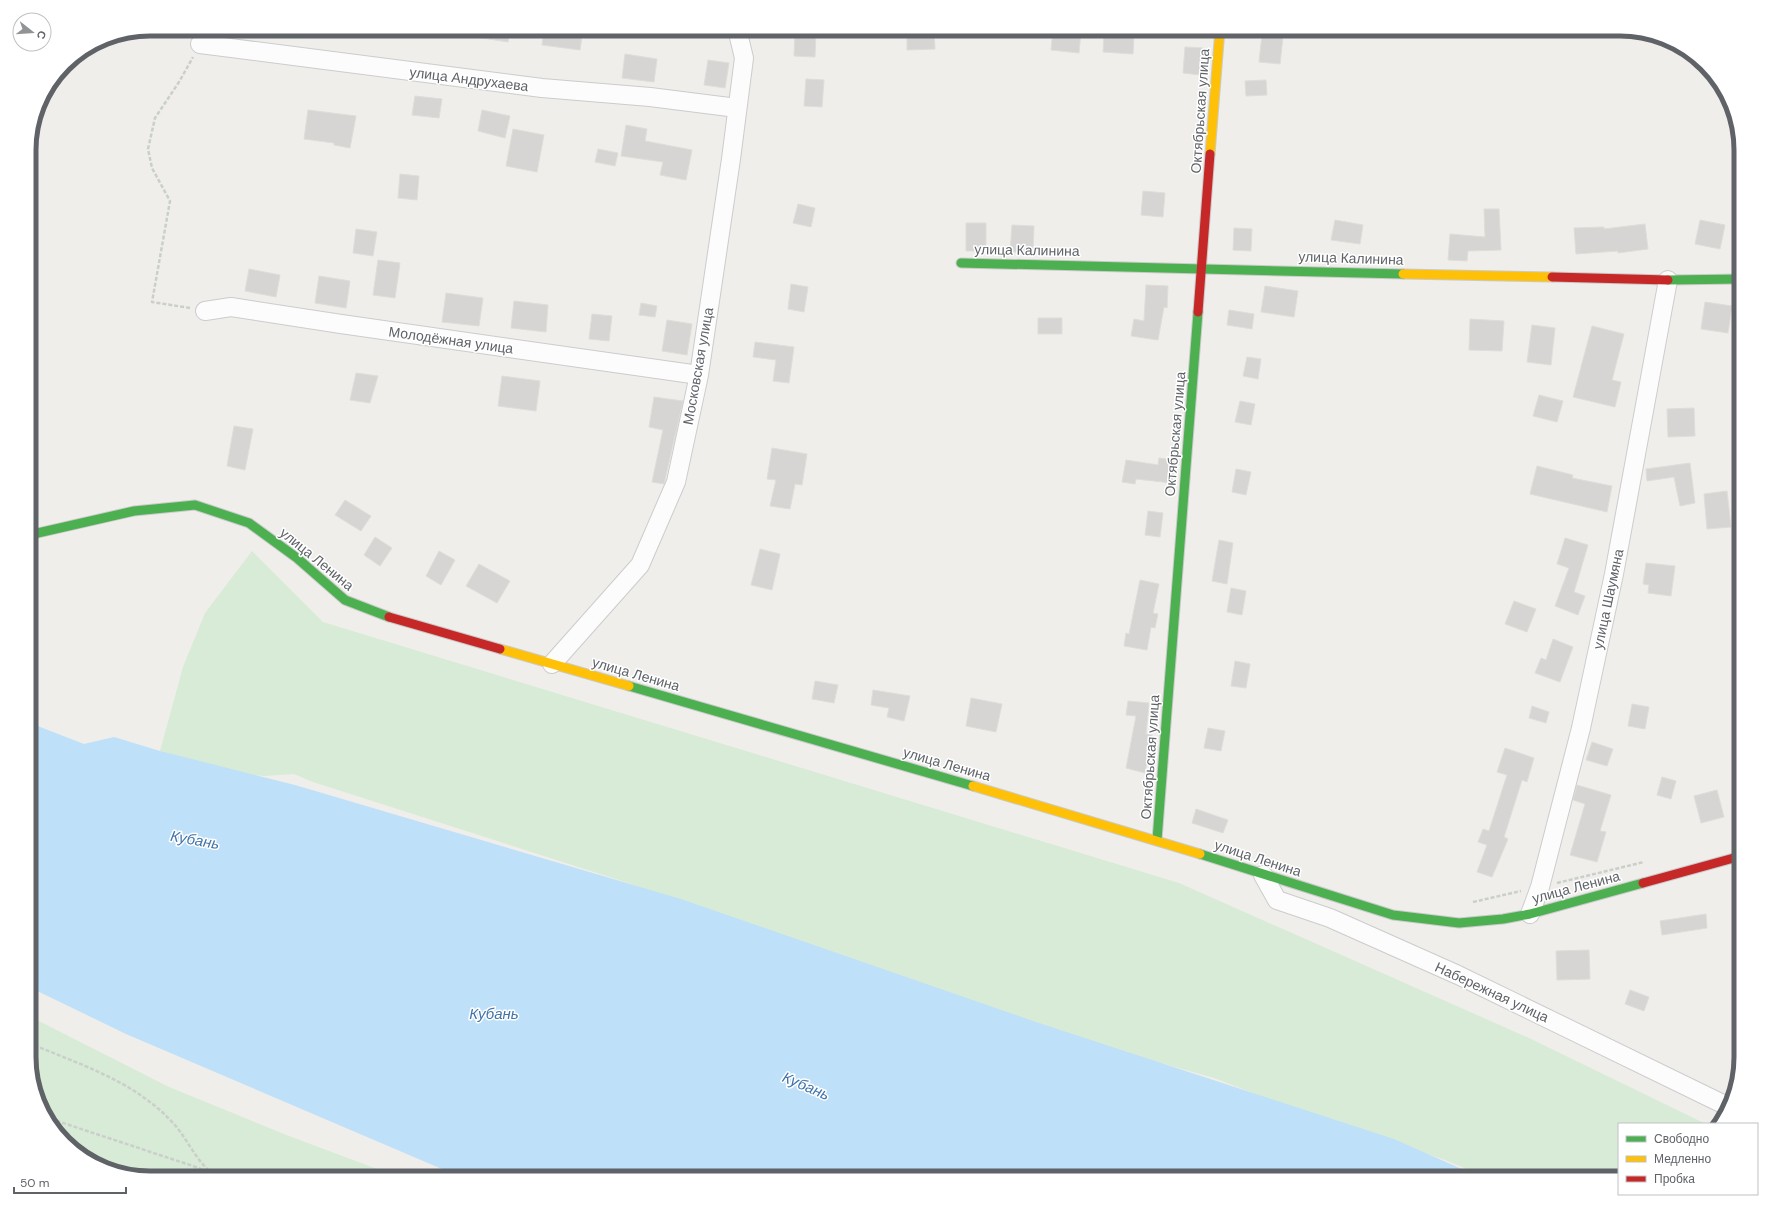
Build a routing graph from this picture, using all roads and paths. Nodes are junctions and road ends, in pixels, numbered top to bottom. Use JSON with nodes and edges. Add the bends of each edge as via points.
{"nodes":[{"id":1,"x":739,"y":36,"type":"edge"},
{"id":2,"x":1219,"y":36,"type":"edge"},
{"id":3,"x":200,"y":44,"type":"joint"},
{"id":4,"x":738,"y":108,"type":"junction"},
{"id":5,"x":961,"y":263,"type":"dead end"},
{"id":6,"x":1202,"y":268,"type":"junction"},
{"id":7,"x":1734,"y":279,"type":"edge"},
{"id":8,"x":1668,"y":280,"type":"junction"},
{"id":9,"x":205,"y":310,"type":"joint"},
{"id":10,"x":699,"y":375,"type":"junction"},
{"id":11,"x":36,"y":533,"type":"edge"},
{"id":12,"x":552,"y":664,"type":"junction"},
{"id":13,"x":1157,"y":840,"type":"junction"},
{"id":14,"x":1734,"y":858,"type":"edge"},
{"id":15,"x":1651,"y":860,"type":"dead end"},
{"id":16,"x":1264,"y":875,"type":"junction"},
{"id":17,"x":1540,"y":887,"type":"junction"},
{"id":18,"x":1468,"y":903,"type":"dead end"},
{"id":19,"x":1530,"y":914,"type":"junction"},
{"id":20,"x":36,"y":1046,"type":"edge"},
{"id":21,"x":1723,"y":1104,"type":"edge"},
{"id":22,"x":55,"y":1120,"type":"edge"},
{"id":23,"x":206,"y":1171,"type":"edge"},
{"id":24,"x":208,"y":1171,"type":"edge"}],
"edges":[{"from":1,"to":4,"type":"street","name":"Московская улица","via":[[744,58]]},
{"from":2,"to":6,"type":"street","name":"Октябрьская улица"},
{"from":3,"to":4,"type":"street","name":"улица Андрухаева","via":[[542,88],[650,97]]},
{"from":3,"to":9,"type":"path","via":[[180,82],[155,118],[148,149],[152,168],[170,201],[152,302]]},
{"from":4,"to":10,"type":"street","name":"Московская улица"},
{"from":5,"to":6,"type":"street","name":"улица Калинина"},
{"from":6,"to":8,"type":"street","name":"улица Калинина"},
{"from":6,"to":13,"type":"street","name":"Октябрьская улица"},
{"from":7,"to":8,"type":"street","name":"улица Калинина"},
{"from":8,"to":17,"type":"street","name":"улица Шаумяна","via":[[1612,582],[1581,728]]},
{"from":9,"to":10,"type":"street","name":"Молодёжная улица","via":[[231,306]]},
{"from":10,"to":12,"type":"street","name":"Московская улица","via":[[676,482],[640,565]]},
{"from":11,"to":12,"type":"street","name":"улица Ленина","via":[[134,511],[195,505],[248,523],[297,558],[345,600],[385,616]]},
{"from":12,"to":13,"type":"street","name":"улица Ленина"},
{"from":13,"to":16,"type":"street","name":"улица Ленина"},
{"from":14,"to":19,"type":"street","name":"улица Ленина"},
{"from":15,"to":17,"type":"path"},
{"from":16,"to":19,"type":"street","name":"улица Ленина","via":[[1392,915],[1459,923]]},
{"from":16,"to":21,"type":"street","name":"Набережная улица","via":[[1277,900],[1330,918],[1458,975]]},
{"from":17,"to":18,"type":"path"},
{"from":17,"to":19,"type":"street","name":"улица Шаумяна"},
{"from":20,"to":24,"type":"path","via":[[87,1066],[138,1092],[174,1124]]},
{"from":22,"to":23,"type":"path"}]}
